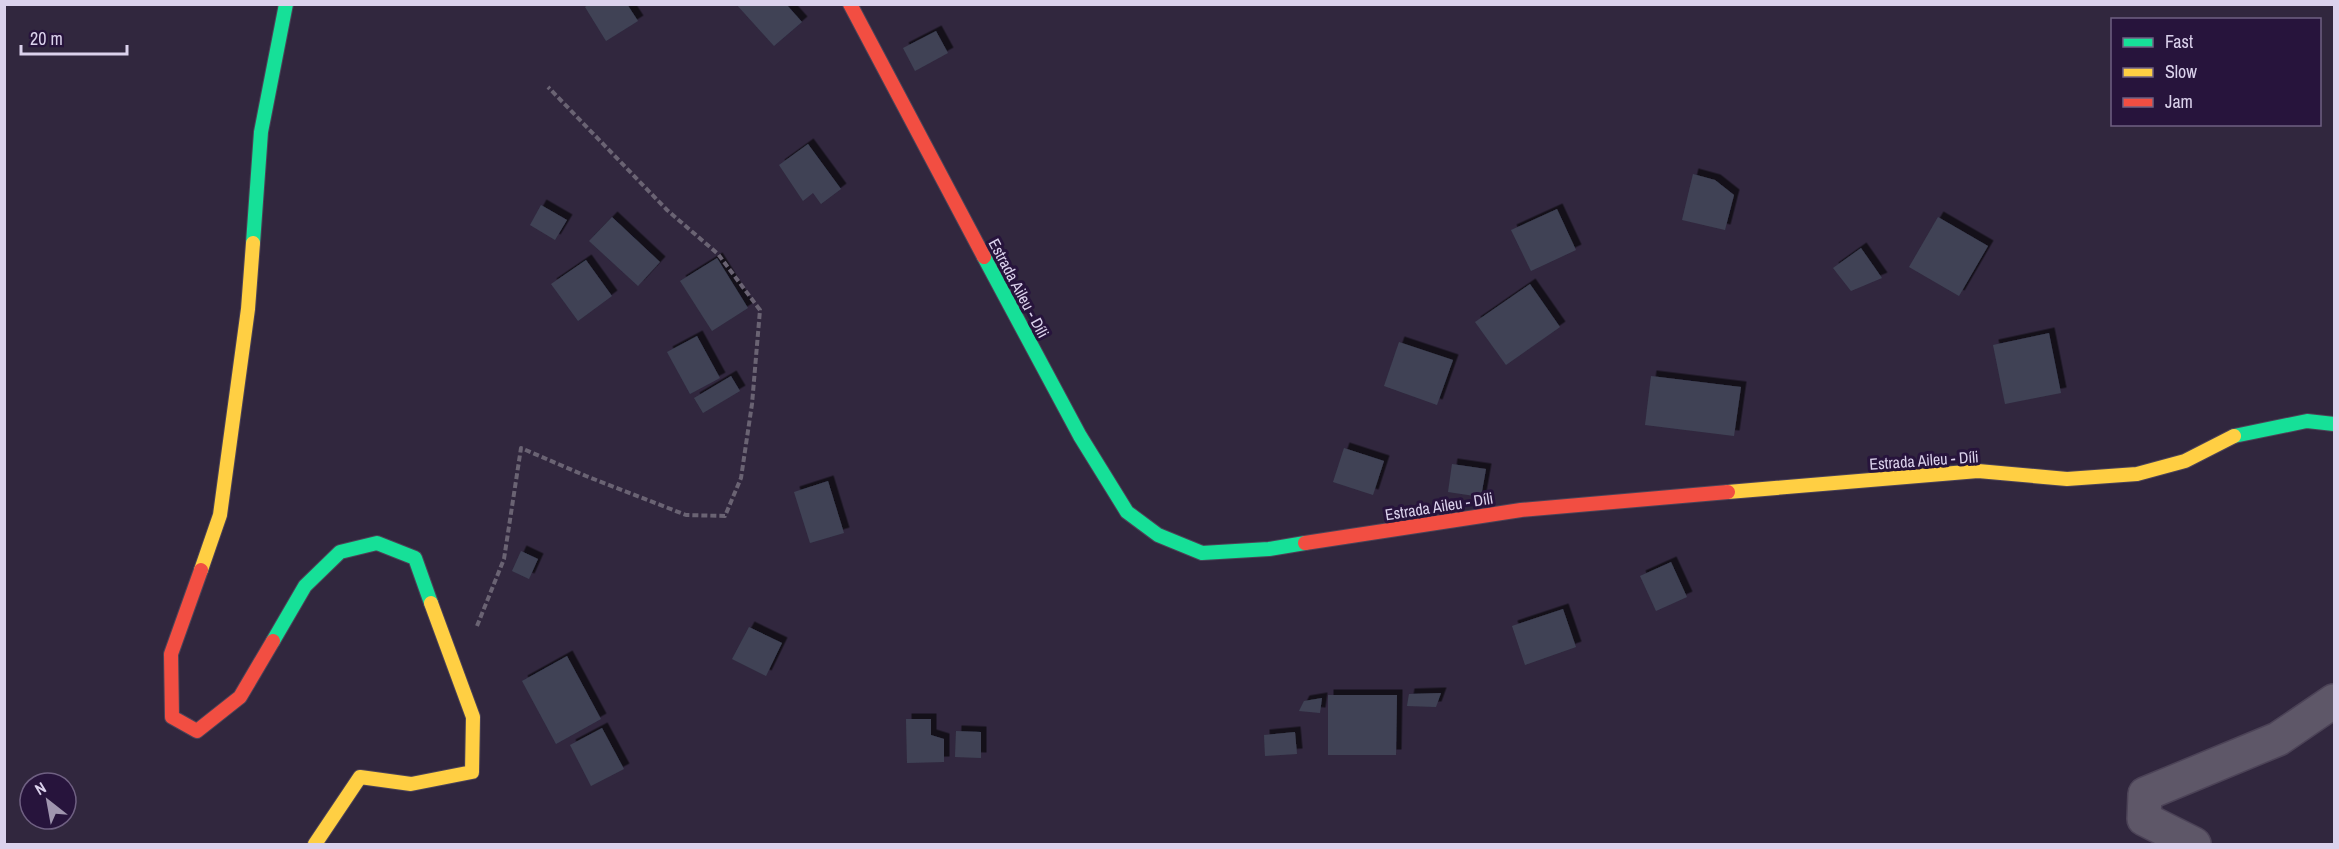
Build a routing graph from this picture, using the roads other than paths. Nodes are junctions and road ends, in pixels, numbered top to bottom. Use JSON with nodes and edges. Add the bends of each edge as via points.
{"nodes":[{"id":1,"x":286,"y":4,"type":"edge"},
{"id":2,"x":850,"y":4,"type":"edge"},
{"id":3,"x":2334,"y":423,"type":"edge"},
{"id":4,"x":2334,"y":701,"type":"edge"},
{"id":5,"x":315,"y":844,"type":"edge"},
{"id":6,"x":2194,"y":844,"type":"edge"}],
"edges":[{"from":1,"to":5,"type":"main road","via":[[261,132],[248,309],[220,515],[171,654],[172,717],[197,731],[240,697],[305,586],[340,552],[377,543],[415,558],[473,717],[472,772],[411,784],[360,777]]},
{"from":2,"to":3,"type":"main road","name":"Estrada Aileu - Díli","via":[[1080,436],[1127,512],[1158,535],[1202,553],[1269,549],[1521,510],[1978,471],[2067,479],[2137,474],[2185,461],[2230,436],[2307,421]]},
{"from":4,"to":6,"type":"street","via":[[2278,739],[2145,794],[2144,819]]}]}
